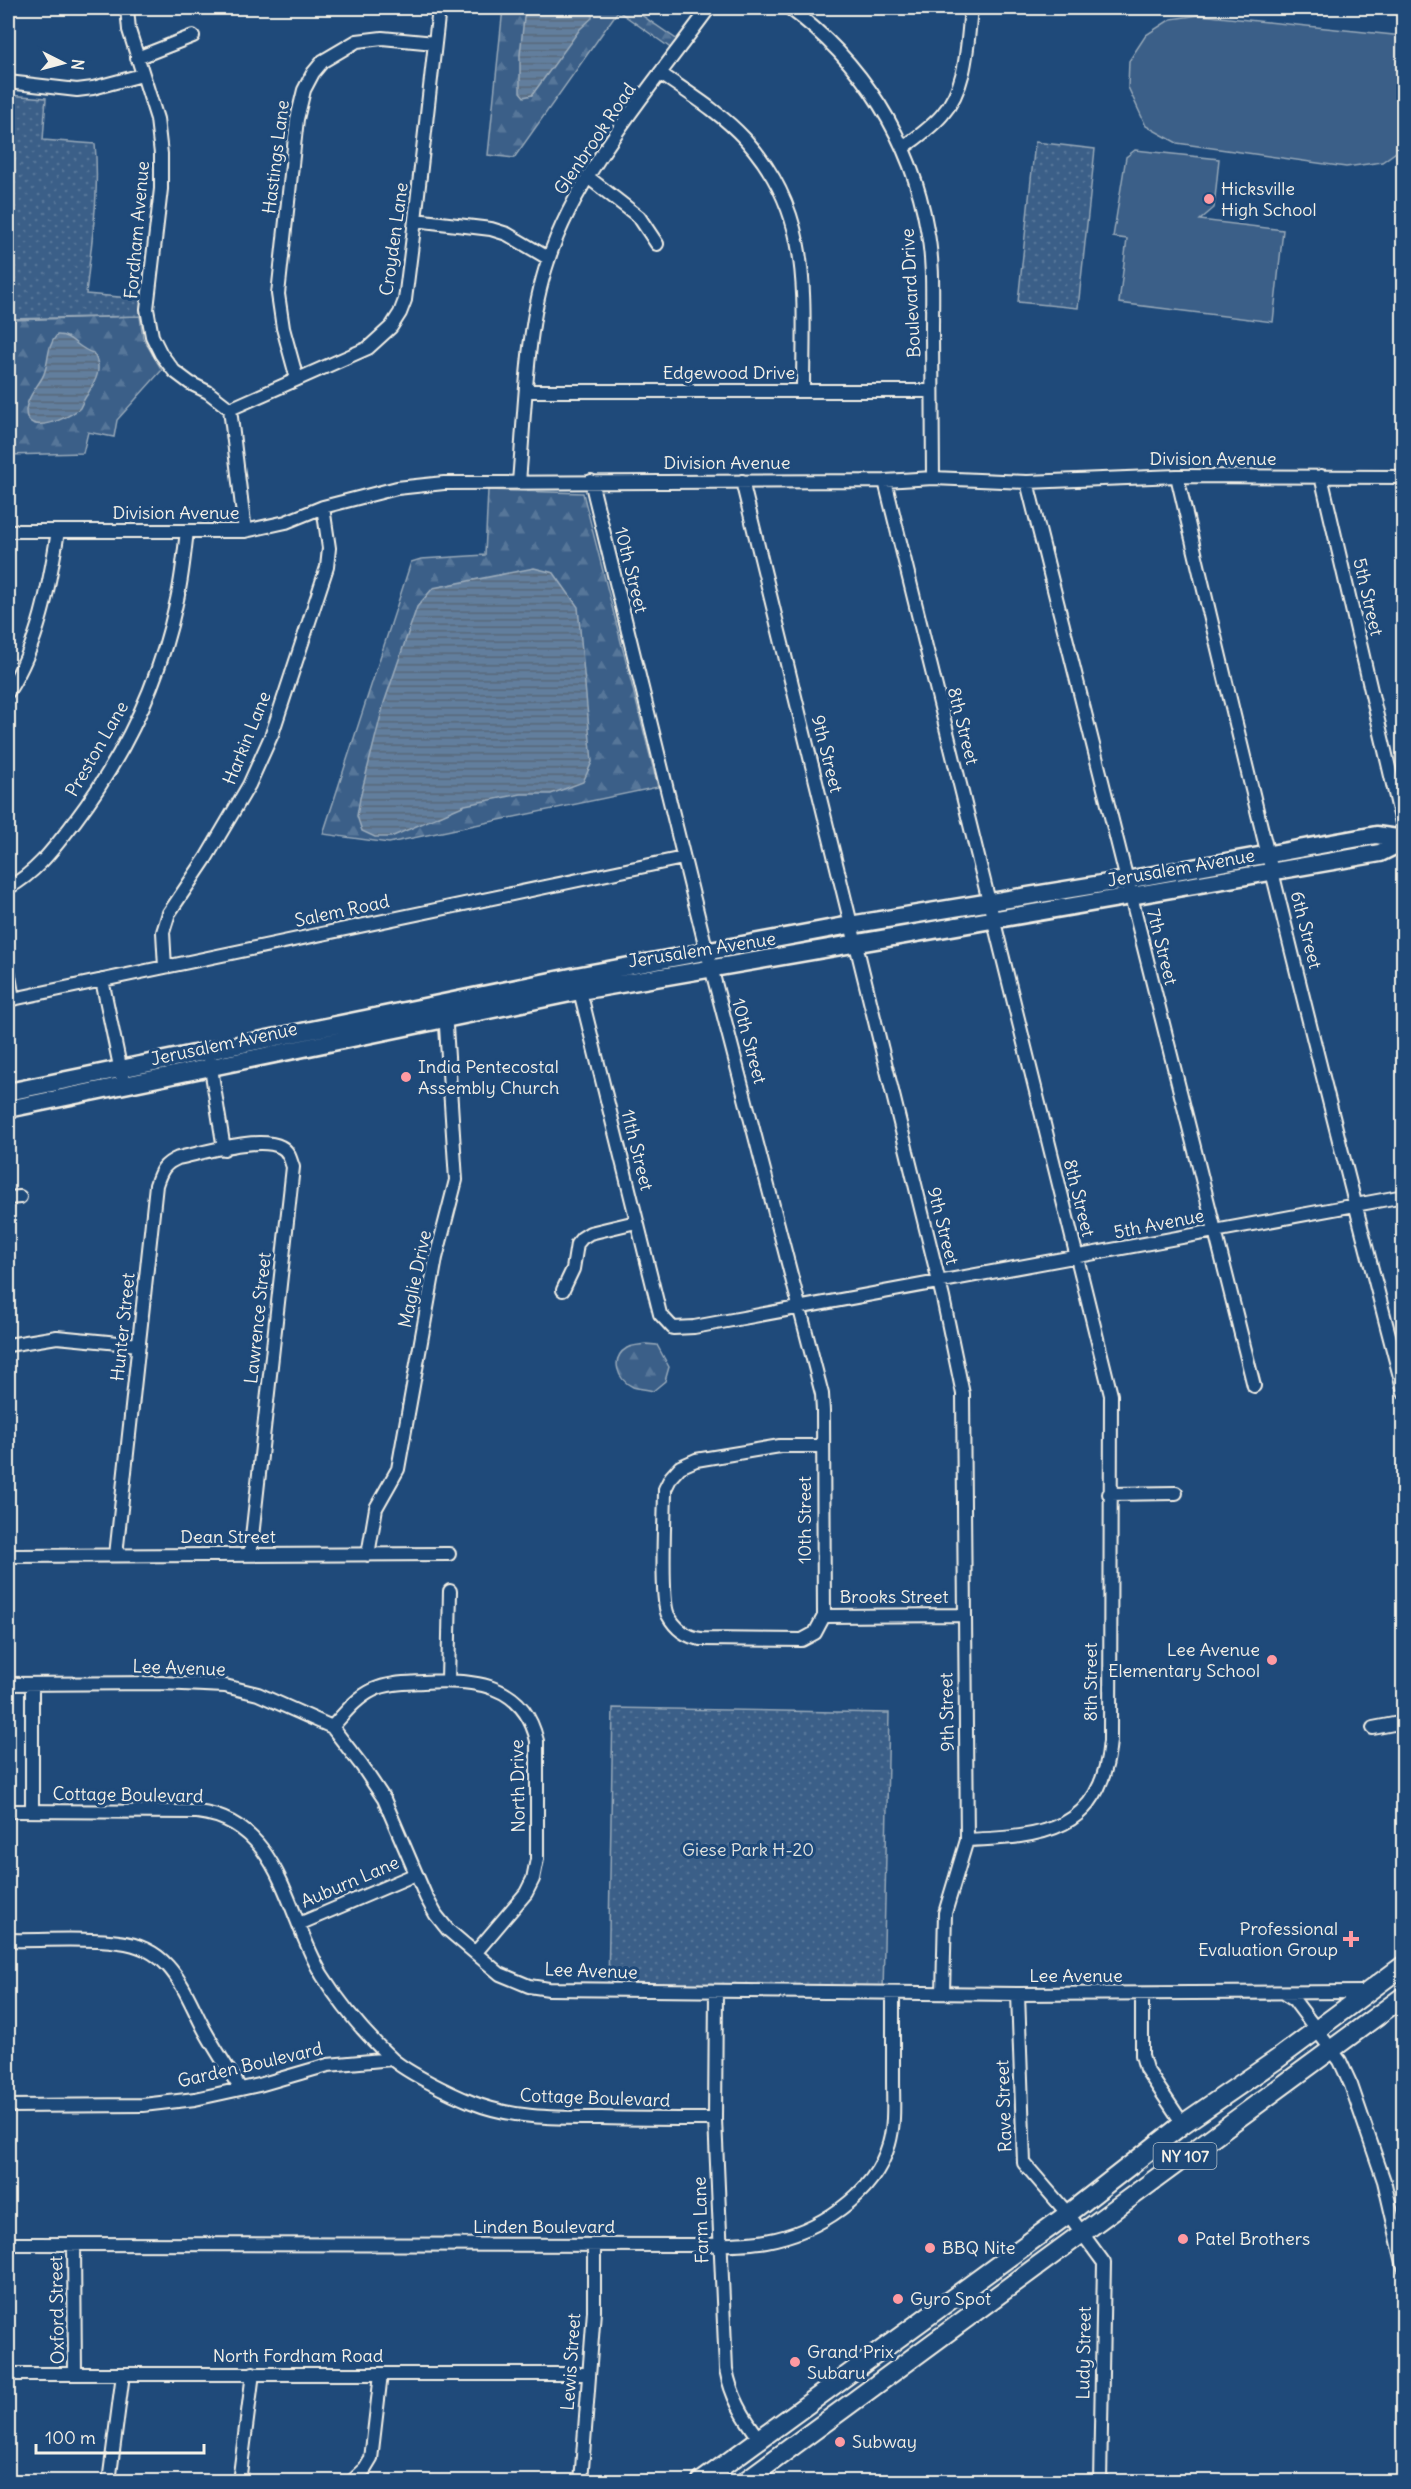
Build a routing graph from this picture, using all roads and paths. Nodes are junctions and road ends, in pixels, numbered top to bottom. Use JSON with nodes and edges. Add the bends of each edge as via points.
{"nodes":[{"id":1,"x":127,"y":8,"type":"edge"},
{"id":2,"x":439,"y":8,"type":"edge"},
{"id":3,"x":709,"y":8,"type":"edge"},
{"id":4,"x":789,"y":8,"type":"edge"},
{"id":5,"x":971,"y":8,"type":"edge"},
{"id":6,"x":193,"y":36,"type":"dead end"},
{"id":7,"x":435,"y":43,"type":"junction"},
{"id":8,"x":137,"y":58,"type":"junction"},
{"id":9,"x":662,"y":74,"type":"junction"},
{"id":10,"x":142,"y":75,"type":"junction"},
{"id":11,"x":8,"y":82,"type":"edge"},
{"id":12,"x":903,"y":148,"type":"junction"},
{"id":13,"x":589,"y":178,"type":"junction"},
{"id":14,"x":415,"y":220,"type":"junction"},
{"id":15,"x":657,"y":244,"type":"dead end"},
{"id":16,"x":548,"y":258,"type":"junction"},
{"id":17,"x":297,"y":379,"type":"junction"},
{"id":18,"x":527,"y":391,"type":"junction"},
{"id":19,"x":803,"y":391,"type":"junction"},
{"id":20,"x":932,"y":392,"type":"junction"},
{"id":21,"x":230,"y":409,"type":"junction"},
{"id":22,"x":1177,"y":476,"type":"junction"},
{"id":23,"x":1321,"y":476,"type":"junction"},
{"id":24,"x":1404,"y":477,"type":"edge"},
{"id":25,"x":933,"y":478,"type":"junction"},
{"id":26,"x":591,"y":481,"type":"junction"},
{"id":27,"x":742,"y":481,"type":"junction"},
{"id":28,"x":885,"y":481,"type":"junction"},
{"id":29,"x":519,"y":482,"type":"junction"},
{"id":30,"x":1027,"y":482,"type":"junction"},
{"id":31,"x":323,"y":507,"type":"junction"},
{"id":32,"x":8,"y":531,"type":"edge"},
{"id":33,"x":58,"y":531,"type":"junction"},
{"id":34,"x":187,"y":531,"type":"junction"},
{"id":35,"x":245,"y":531,"type":"junction"},
{"id":36,"x":8,"y":692,"type":"edge"},
{"id":37,"x":1404,"y":832,"type":"edge"},
{"id":38,"x":1404,"y":840,"type":"edge"},
{"id":39,"x":1269,"y":855,"type":"junction"},
{"id":40,"x":683,"y":858,"type":"junction"},
{"id":41,"x":1274,"y":871,"type":"junction"},
{"id":42,"x":8,"y":888,"type":"edge"},
{"id":43,"x":1128,"y":889,"type":"junction"},
{"id":44,"x":989,"y":903,"type":"junction"},
{"id":45,"x":993,"y":921,"type":"junction"},
{"id":46,"x":850,"y":925,"type":"junction"},
{"id":47,"x":855,"y":945,"type":"junction"},
{"id":48,"x":709,"y":960,"type":"junction"},
{"id":49,"x":165,"y":967,"type":"junction"},
{"id":50,"x":8,"y":970,"type":"edge"},
{"id":51,"x":102,"y":980,"type":"junction"},
{"id":52,"x":578,"y":983,"type":"junction"},
{"id":53,"x":10,"y":999,"type":"edge"},
{"id":54,"x":444,"y":1011,"type":"junction"},
{"id":55,"x":210,"y":1059,"type":"junction"},
{"id":56,"x":122,"y":1077,"type":"junction"},
{"id":57,"x":8,"y":1092,"type":"edge"},
{"id":58,"x":8,"y":1109,"type":"edge"},
{"id":59,"x":224,"y":1149,"type":"junction"},
{"id":60,"x":1404,"y":1197,"type":"edge"},
{"id":61,"x":1354,"y":1206,"type":"junction"},
{"id":62,"x":636,"y":1222,"type":"junction"},
{"id":63,"x":1215,"y":1232,"type":"junction"},
{"id":64,"x":1076,"y":1258,"type":"junction"},
{"id":65,"x":939,"y":1283,"type":"junction"},
{"id":66,"x":563,"y":1290,"type":"dead end"},
{"id":67,"x":799,"y":1308,"type":"junction"},
{"id":68,"x":673,"y":1328,"type":"joint"},
{"id":69,"x":8,"y":1345,"type":"edge"},
{"id":70,"x":139,"y":1345,"type":"junction"},
{"id":71,"x":1254,"y":1386,"type":"dead end"},
{"id":72,"x":1404,"y":1392,"type":"edge"},
{"id":73,"x":823,"y":1446,"type":"junction"},
{"id":74,"x":1176,"y":1493,"type":"dead end"},
{"id":75,"x":1109,"y":1494,"type":"junction"},
{"id":76,"x":449,"y":1554,"type":"dead end"},
{"id":77,"x":250,"y":1555,"type":"junction"},
{"id":78,"x":368,"y":1555,"type":"junction"},
{"id":79,"x":8,"y":1556,"type":"edge"},
{"id":80,"x":116,"y":1556,"type":"junction"},
{"id":81,"x":450,"y":1591,"type":"dead end"},
{"id":82,"x":964,"y":1615,"type":"junction"},
{"id":83,"x":824,"y":1616,"type":"junction"},
{"id":84,"x":448,"y":1680,"type":"junction"},
{"id":85,"x":8,"y":1684,"type":"edge"},
{"id":86,"x":32,"y":1684,"type":"junction"},
{"id":87,"x":1404,"y":1722,"type":"edge"},
{"id":88,"x":332,"y":1727,"type":"junction"},
{"id":89,"x":1373,"y":1728,"type":"dead end"},
{"id":90,"x":8,"y":1811,"type":"edge"},
{"id":91,"x":32,"y":1811,"type":"junction"},
{"id":92,"x":968,"y":1840,"type":"junction"},
{"id":93,"x":416,"y":1874,"type":"junction"},
{"id":94,"x":299,"y":1924,"type":"junction"},
{"id":95,"x":8,"y":1940,"type":"edge"},
{"id":96,"x":476,"y":1952,"type":"junction"},
{"id":97,"x":1404,"y":1965,"type":"edge"},
{"id":98,"x":716,"y":1991,"type":"junction"},
{"id":99,"x":1368,"y":1992,"type":"junction"},
{"id":100,"x":893,"y":1993,"type":"junction"},
{"id":101,"x":943,"y":1993,"type":"junction"},
{"id":102,"x":1283,"y":1993,"type":"junction"},
{"id":103,"x":1018,"y":1994,"type":"junction"},
{"id":104,"x":1142,"y":1994,"type":"junction"},
{"id":105,"x":1404,"y":1996,"type":"edge"},
{"id":106,"x":1315,"y":2030,"type":"junction"},
{"id":107,"x":1330,"y":2050,"type":"junction"},
{"id":108,"x":392,"y":2059,"type":"junction"},
{"id":109,"x":240,"y":2088,"type":"junction"},
{"id":110,"x":8,"y":2106,"type":"edge"},
{"id":111,"x":715,"y":2119,"type":"junction"},
{"id":112,"x":1183,"y":2124,"type":"junction"},
{"id":113,"x":1068,"y":2214,"type":"junction"},
{"id":114,"x":1081,"y":2232,"type":"junction"},
{"id":115,"x":8,"y":2244,"type":"edge"},
{"id":116,"x":720,"y":2244,"type":"junction"},
{"id":117,"x":74,"y":2245,"type":"junction"},
{"id":118,"x":594,"y":2245,"type":"junction"},
{"id":119,"x":1404,"y":2267,"type":"edge"},
{"id":120,"x":253,"y":2373,"type":"junction"},
{"id":121,"x":8,"y":2374,"type":"edge"},
{"id":122,"x":75,"y":2374,"type":"junction"},
{"id":123,"x":123,"y":2374,"type":"junction"},
{"id":124,"x":381,"y":2374,"type":"junction"},
{"id":125,"x":588,"y":2374,"type":"junction"},
{"id":126,"x":760,"y":2439,"type":"junction"},
{"id":127,"x":109,"y":2481,"type":"edge"},
{"id":128,"x":239,"y":2481,"type":"edge"},
{"id":129,"x":351,"y":2481,"type":"edge"},
{"id":130,"x":580,"y":2481,"type":"edge"},
{"id":131,"x":701,"y":2481,"type":"edge"},
{"id":132,"x":744,"y":2481,"type":"edge"},
{"id":133,"x":1100,"y":2481,"type":"edge"}],
"edges":[{"from":1,"to":8,"type":"street","name":"Fordham Avenue"},
{"from":2,"to":7,"type":"street","name":"Croyden Lane"},
{"from":3,"to":9,"type":"street","name":"Glenbrook Road"},
{"from":4,"to":12,"type":"street","name":"Boulevard Drive","via":[[843,55],[881,105]]},
{"from":5,"to":12,"type":"street","via":[[964,73],[954,98],[932,125]]},
{"from":6,"to":8,"type":"street"},
{"from":7,"to":14,"type":"street","name":"Croyden Lane"},
{"from":7,"to":17,"type":"street","name":"Hastings Lane","via":[[382,38],[357,41],[323,61],[304,90],[297,119],[278,294]]},
{"from":8,"to":10,"type":"street","name":"Fordham Avenue"},
{"from":9,"to":13,"type":"street","name":"Glenbrook Road"},
{"from":9,"to":19,"type":"street","via":[[744,138],[782,192],[797,233],[803,268]]},
{"from":10,"to":11,"type":"street","via":[[77,90]]},
{"from":10,"to":21,"type":"street","name":"Fordham Avenue","via":[[157,119],[162,154],[147,309],[152,336],[174,371]]},
{"from":12,"to":20,"type":"street","name":"Boulevard Drive","via":[[919,192],[930,248]]},
{"from":13,"to":15,"type":"street","via":[[639,217]]},
{"from":13,"to":16,"type":"street","name":"Glenbrook Road"},
{"from":14,"to":16,"type":"street","via":[[490,229],[507,234]]},
{"from":14,"to":17,"type":"street","name":"Croyden Lane","via":[[405,300],[392,327],[368,348]]},
{"from":16,"to":18,"type":"street","name":"Glenbrook Road","via":[[536,310]]},
{"from":17,"to":21,"type":"street","name":"Croyden Lane"},
{"from":18,"to":19,"type":"street","name":"Edgewood Drive"},
{"from":18,"to":29,"type":"street","name":"Glenbrook Road"},
{"from":19,"to":20,"type":"street","name":"Edgewood Drive"},
{"from":20,"to":25,"type":"street","name":"Boulevard Drive"},
{"from":21,"to":35,"type":"street"},
{"from":22,"to":23,"type":"street","name":"Division Avenue"},
{"from":22,"to":30,"type":"street","name":"Division Avenue"},
{"from":22,"to":39,"type":"street","name":"6th Street"},
{"from":23,"to":24,"type":"street","name":"Division Avenue"},
{"from":23,"to":37,"type":"street","name":"5th Street"},
{"from":25,"to":28,"type":"street","name":"Division Avenue"},
{"from":25,"to":30,"type":"street","name":"Division Avenue"},
{"from":26,"to":27,"type":"street","name":"Division Avenue"},
{"from":26,"to":29,"type":"street","name":"Division Avenue"},
{"from":26,"to":40,"type":"street","name":"10th Street"},
{"from":27,"to":28,"type":"street","name":"Division Avenue"},
{"from":27,"to":46,"type":"street","name":"9th Street"},
{"from":28,"to":44,"type":"street","name":"8th Street"},
{"from":29,"to":31,"type":"street","name":"Division Avenue","via":[[397,488]]},
{"from":30,"to":43,"type":"street","name":"7th Street"},
{"from":31,"to":35,"type":"street","name":"Division Avenue","via":[[286,522]]},
{"from":31,"to":49,"type":"street","name":"Harkin Lane","via":[[329,548],[327,567],[272,734],[236,810],[169,913],[163,932]]},
{"from":32,"to":33,"type":"street","name":"Division Avenue"},
{"from":33,"to":34,"type":"street","name":"Division Avenue"},
{"from":33,"to":36,"type":"street","via":[[44,608]]},
{"from":34,"to":35,"type":"street","name":"Division Avenue"},
{"from":34,"to":42,"type":"street","name":"Preston Lane","via":[[177,602],[165,650],[141,715],[95,795],[45,861]]},
{"from":38,"to":39,"type":"main road","name":"Jerusalem Avenue","via":[[1376,835]]},
{"from":38,"to":41,"type":"main road","name":"Jerusalem Avenue","via":[[1380,853]]},
{"from":39,"to":41,"type":"street","name":"6th Street"},
{"from":39,"to":43,"type":"main road","name":"Jerusalem Avenue"},
{"from":40,"to":48,"type":"street","name":"10th Street"},
{"from":40,"to":49,"type":"street","name":"Salem Road"},
{"from":41,"to":43,"type":"main road","name":"Jerusalem Avenue"},
{"from":41,"to":61,"type":"street","name":"6th Street"},
{"from":43,"to":44,"type":"main road","name":"Jerusalem Avenue"},
{"from":43,"to":45,"type":"main road","name":"Jerusalem Avenue"},
{"from":43,"to":63,"type":"street","name":"7th Street"},
{"from":44,"to":45,"type":"street","name":"8th Street"},
{"from":44,"to":46,"type":"main road","name":"Jerusalem Avenue"},
{"from":45,"to":47,"type":"main road","name":"Jerusalem Avenue"},
{"from":45,"to":64,"type":"street","name":"8th Street"},
{"from":46,"to":47,"type":"street","name":"9th Street"},
{"from":46,"to":48,"type":"main road","name":"Jerusalem Avenue"},
{"from":47,"to":48,"type":"main road","name":"Jerusalem Avenue"},
{"from":47,"to":65,"type":"street","name":"9th Street"},
{"from":48,"to":52,"type":"main road","name":"Jerusalem Avenue"},
{"from":48,"to":67,"type":"street","name":"10th Street"},
{"from":49,"to":51,"type":"street","name":"Salem Road"},
{"from":50,"to":53,"type":"street"},
{"from":51,"to":53,"type":"street","name":"Salem Road"},
{"from":51,"to":56,"type":"street"},
{"from":52,"to":54,"type":"main road","name":"Jerusalem Avenue"},
{"from":52,"to":62,"type":"street","name":"11th Street"},
{"from":54,"to":55,"type":"main road","name":"Jerusalem Avenue"},
{"from":54,"to":78,"type":"street","name":"Maglie Drive","via":[[456,1180],[436,1258],[398,1469],[376,1508]]},
{"from":55,"to":56,"type":"main road","name":"Jerusalem Avenue"},
{"from":55,"to":59,"type":"street"},
{"from":56,"to":57,"type":"main road","name":"Jerusalem Avenue"},
{"from":56,"to":58,"type":"main road","name":"Jerusalem Avenue"},
{"from":59,"to":70,"type":"street","name":"Hunter Street","via":[[178,1158],[160,1171]]},
{"from":59,"to":77,"type":"street","name":"Lawrence Street","via":[[254,1143],[280,1146],[293,1167]]},
{"from":60,"to":61,"type":"street","name":"5th Avenue"},
{"from":61,"to":63,"type":"street","name":"5th Avenue"},
{"from":61,"to":72,"type":"street","name":"6th Street"},
{"from":62,"to":66,"type":"street","via":[[582,1238]]},
{"from":62,"to":68,"type":"street","name":"11th Street","via":[[660,1314]]},
{"from":63,"to":64,"type":"street","name":"5th Avenue"},
{"from":63,"to":71,"type":"street","name":"7th Street"},
{"from":64,"to":65,"type":"street","name":"5th Avenue"},
{"from":64,"to":75,"type":"street","name":"8th Street","via":[[1111,1395]]},
{"from":65,"to":67,"type":"street","name":"5th Avenue"},
{"from":65,"to":82,"type":"street","name":"9th Street","via":[[963,1394]]},
{"from":67,"to":68,"type":"street","name":"5th Avenue"},
{"from":67,"to":73,"type":"street","name":"10th Street","via":[[822,1394]]},
{"from":69,"to":70,"type":"street","via":[[57,1337]]},
{"from":70,"to":80,"type":"street","name":"Hunter Street"},
{"from":73,"to":83,"type":"street","name":"10th Street"},
{"from":73,"to":83,"type":"street","via":[[780,1446],[696,1460],[680,1467],[665,1489],[665,1607],[676,1628],[701,1639],[802,1640],[815,1633]]},
{"from":74,"to":75,"type":"street"},
{"from":75,"to":92,"type":"street","name":"8th Street","via":[[1110,1742],[1104,1777],[1087,1804],[1061,1825],[1037,1835]]},
{"from":76,"to":78,"type":"street","name":"Dean Street"},
{"from":77,"to":78,"type":"street","name":"Dean Street"},
{"from":77,"to":80,"type":"street","name":"Dean Street"},
{"from":79,"to":80,"type":"street","name":"Dean Street"},
{"from":81,"to":84,"type":"street"},
{"from":82,"to":83,"type":"street","name":"Brooks Street"},
{"from":82,"to":92,"type":"street","name":"9th Street"},
{"from":84,"to":88,"type":"street","name":"North Drive","via":[[373,1690]]},
{"from":84,"to":96,"type":"street","name":"North Drive","via":[[484,1685],[508,1695],[526,1713],[537,1741],[537,1858],[533,1879],[526,1893]]},
{"from":85,"to":86,"type":"street","name":"Lee Avenue"},
{"from":86,"to":88,"type":"street","name":"Lee Avenue","via":[[225,1686],[258,1694]]},
{"from":86,"to":91,"type":"street"},
{"from":87,"to":89,"type":"street"},
{"from":88,"to":93,"type":"street","name":"Lee Avenue","via":[[384,1799]]},
{"from":90,"to":91,"type":"street","name":"Cottage Boulevard"},
{"from":91,"to":94,"type":"street","name":"Cottage Boulevard","via":[[197,1812],[225,1818],[264,1849]]},
{"from":92,"to":101,"type":"street","name":"9th Street","via":[[945,1913]]},
{"from":93,"to":94,"type":"street","name":"Auburn Lane"},
{"from":93,"to":96,"type":"street","name":"Lee Avenue","via":[[436,1916]]},
{"from":94,"to":108,"type":"street","name":"Cottage Boulevard","via":[[323,1976],[349,2013]]},
{"from":95,"to":109,"type":"street","via":[[119,1942],[144,1948],[181,1980]]},
{"from":96,"to":98,"type":"street","name":"Lee Avenue","via":[[500,1974],[529,1986]]},
{"from":97,"to":99,"type":"main road","number":"NY 107"},
{"from":98,"to":100,"type":"street","name":"Lee Avenue"},
{"from":98,"to":111,"type":"street","name":"Farm Lane"},
{"from":99,"to":102,"type":"street","name":"Lee Avenue"},
{"from":99,"to":106,"type":"main road","number":"NY 107"},
{"from":100,"to":101,"type":"street","name":"Lee Avenue"},
{"from":100,"to":116,"type":"street","name":"Linden Boulevard","via":[[891,2131],[883,2159],[865,2186],[836,2211],[804,2230],[766,2241]]},
{"from":101,"to":103,"type":"street","name":"Lee Avenue"},
{"from":102,"to":104,"type":"street","name":"Lee Avenue"},
{"from":102,"to":106,"type":"street","via":[[1294,2000]]},
{"from":103,"to":104,"type":"street","name":"Lee Avenue"},
{"from":103,"to":113,"type":"street","name":"Rave Street","via":[[1024,2163]]},
{"from":104,"to":112,"type":"street","via":[[1142,2055],[1146,2069]]},
{"from":105,"to":107,"type":"main road","number":"NY 107"},
{"from":106,"to":107,"type":"street"},
{"from":106,"to":112,"type":"main road","number":"NY 107"},
{"from":107,"to":114,"type":"main road","number":"NY 107"},
{"from":107,"to":119,"type":"street","via":[[1340,2061],[1368,2127]]},
{"from":108,"to":109,"type":"street","name":"Garden Boulevard","via":[[328,2065]]},
{"from":108,"to":111,"type":"street","name":"Cottage Boulevard","via":[[463,2099],[512,2114],[542,2118]]},
{"from":109,"to":110,"type":"street","name":"Garden Boulevard","via":[[195,2099],[142,2105]]},
{"from":111,"to":116,"type":"street","name":"Farm Lane"},
{"from":112,"to":113,"type":"main road","number":"NY 107"},
{"from":113,"to":114,"type":"street","name":"Rave Street"},
{"from":113,"to":126,"type":"main road","number":"NY 107"},
{"from":114,"to":132,"type":"main road","number":"NY 107"},
{"from":114,"to":133,"type":"street","name":"Ludy Street","via":[[1104,2263]]},
{"from":115,"to":117,"type":"street","name":"Linden Boulevard"},
{"from":116,"to":118,"type":"street","name":"Linden Boulevard"},
{"from":116,"to":126,"type":"street","name":"Farm Lane","via":[[729,2383],[743,2417]]},
{"from":117,"to":118,"type":"street","name":"Linden Boulevard"},
{"from":117,"to":122,"type":"street","name":"Oxford Street"},
{"from":118,"to":125,"type":"street","name":"Lewis Street","via":[[594,2311]]},
{"from":120,"to":123,"type":"street","name":"North Fordham Road"},
{"from":120,"to":124,"type":"street","name":"North Fordham Road"},
{"from":120,"to":128,"type":"street"},
{"from":121,"to":122,"type":"street","name":"North Fordham Road"},
{"from":122,"to":123,"type":"street","name":"North Fordham Road"},
{"from":123,"to":127,"type":"street"},
{"from":124,"to":125,"type":"street","name":"North Fordham Road"},
{"from":124,"to":129,"type":"street","via":[[370,2459]]},
{"from":125,"to":130,"type":"street","name":"Lewis Street"},
{"from":126,"to":131,"type":"main road","number":"NY 107"}]}
